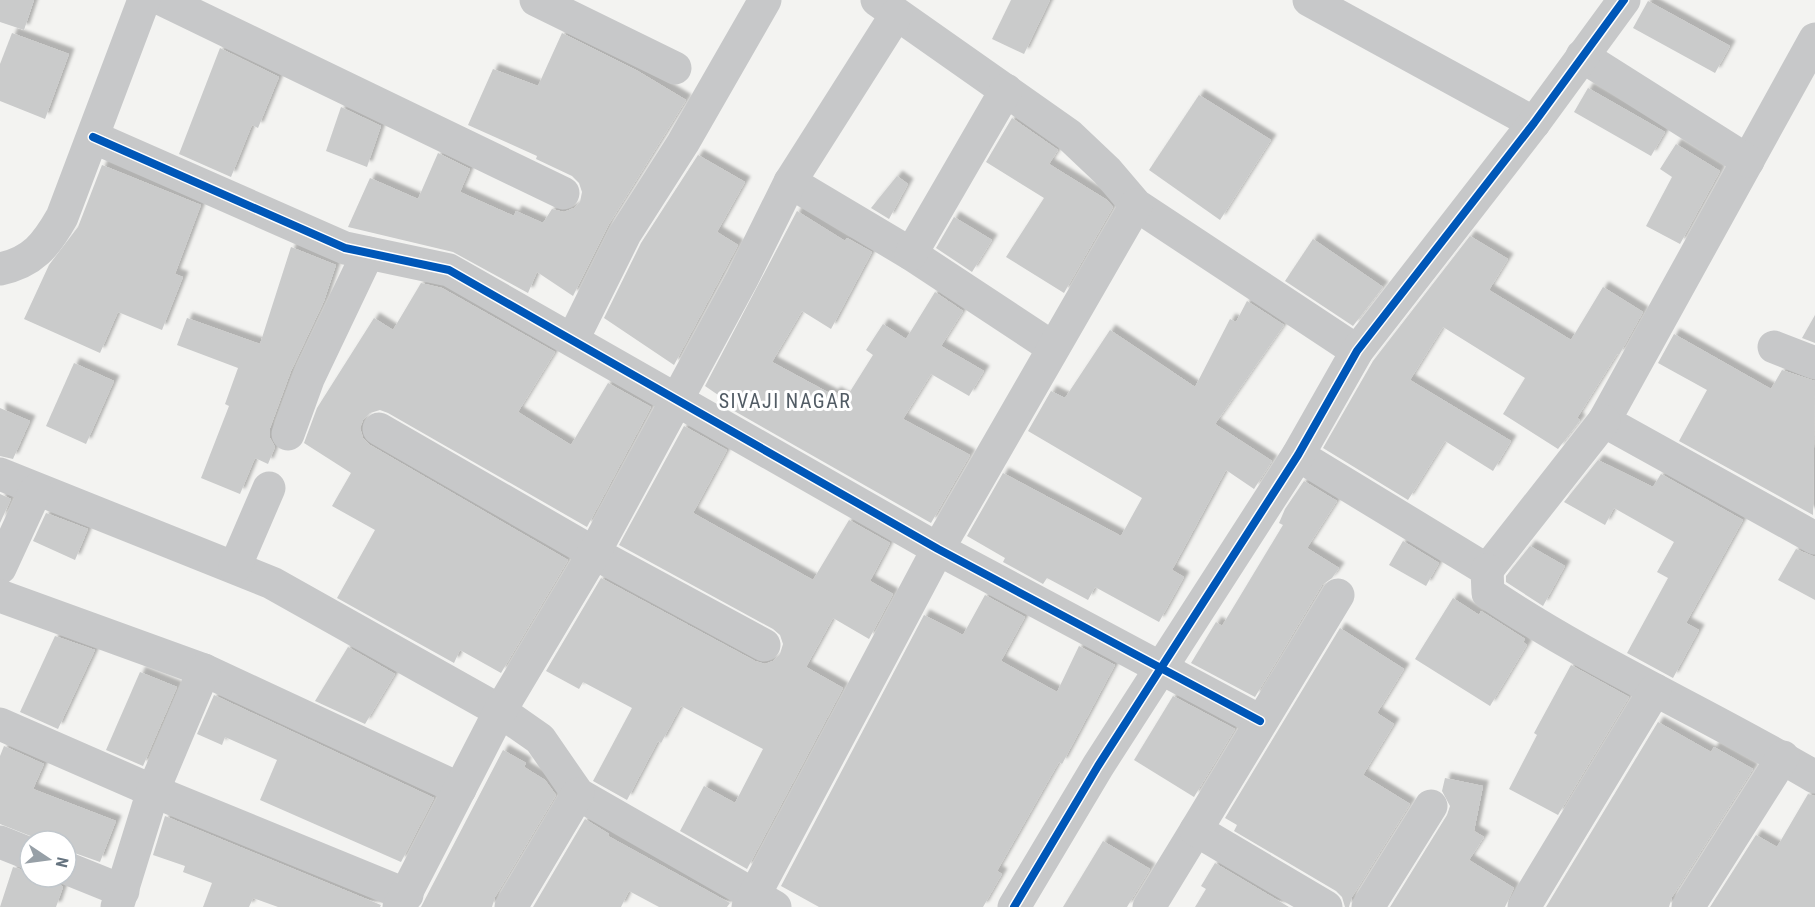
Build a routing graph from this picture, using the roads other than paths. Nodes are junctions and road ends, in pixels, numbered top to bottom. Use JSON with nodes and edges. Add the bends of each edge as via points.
{"nodes":[{"id":1,"x":144,"y":0,"type":"edge"},
{"id":2,"x":163,"y":0,"type":"edge"},
{"id":3,"x":536,"y":0,"type":"edge"},
{"id":4,"x":765,"y":0,"type":"edge"},
{"id":5,"x":1309,"y":0,"type":"edge"},
{"id":6,"x":1624,"y":0,"type":"edge"},
{"id":7,"x":886,"y":8,"type":"edge"},
{"id":8,"x":1815,"y":39,"type":"edge"},
{"id":9,"x":1582,"y":56,"type":"junction"},
{"id":10,"x":675,"y":68,"type":"dead end"},
{"id":11,"x":1006,"y":90,"type":"junction"},
{"id":12,"x":1534,"y":123,"type":"junction"},
{"id":13,"x":93,"y":137,"type":"junction"},
{"id":14,"x":1748,"y":161,"type":"junction"},
{"id":15,"x":790,"y":183,"type":"junction"},
{"id":16,"x":563,"y":193,"type":"dead end"},
{"id":17,"x":1136,"y":205,"type":"junction"},
{"id":18,"x":368,"y":253,"type":"junction"},
{"id":19,"x":911,"y":254,"type":"junction"},
{"id":20,"x":0,"y":269,"type":"edge"},
{"id":21,"x":573,"y":339,"type":"junction"},
{"id":22,"x":1052,"y":347,"type":"junction"},
{"id":23,"x":1774,"y":347,"type":"dead end"},
{"id":24,"x":1357,"y":351,"type":"junction"},
{"id":25,"x":1815,"y":363,"type":"edge"},
{"id":26,"x":677,"y":399,"type":"junction"},
{"id":27,"x":1604,"y":422,"type":"junction"},
{"id":28,"x":379,"y":429,"type":"dead end"},
{"id":29,"x":288,"y":434,"type":"dead end"},
{"id":30,"x":1298,"y":455,"type":"junction"},
{"id":31,"x":0,"y":474,"type":"edge"},
{"id":32,"x":269,"y":488,"type":"dead end"},
{"id":33,"x":36,"y":490,"type":"junction"},
{"id":34,"x":1815,"y":538,"type":"edge"},
{"id":35,"x":938,"y":549,"type":"junction"},
{"id":36,"x":594,"y":553,"type":"junction"},
{"id":37,"x":236,"y":567,"type":"junction"},
{"id":38,"x":0,"y":568,"type":"edge"},
{"id":39,"x":1487,"y":570,"type":"junction"},
{"id":40,"x":1338,"y":595,"type":"dead end"},
{"id":41,"x":0,"y":596,"type":"edge"},
{"id":42,"x":764,"y":645,"type":"dead end"},
{"id":43,"x":1163,"y":668,"type":"junction"},
{"id":44,"x":204,"y":670,"type":"junction"},
{"id":45,"x":1655,"y":690,"type":"junction"},
{"id":46,"x":500,"y":711,"type":"junction"},
{"id":47,"x":1260,"y":721,"type":"junction"},
{"id":48,"x":0,"y":724,"type":"edge"},
{"id":49,"x":1782,"y":757,"type":"junction"},
{"id":50,"x":1815,"y":777,"type":"edge"},
{"id":51,"x":460,"y":789,"type":"junction"},
{"id":52,"x":153,"y":791,"type":"junction"},
{"id":53,"x":578,"y":794,"type":"junction"},
{"id":54,"x":1431,"y":806,"type":"dead end"},
{"id":55,"x":1196,"y":830,"type":"junction"},
{"id":56,"x":0,"y":842,"type":"edge"},
{"id":57,"x":18,"y":849,"type":"edge"},
{"id":58,"x":78,"y":875,"type":"edge"},
{"id":59,"x":120,"y":899,"type":"edge"},
{"id":60,"x":403,"y":901,"type":"edge"},
{"id":61,"x":759,"y":903,"type":"edge"},
{"id":62,"x":511,"y":907,"type":"edge"},
{"id":63,"x":1014,"y":907,"type":"edge"},
{"id":64,"x":1149,"y":907,"type":"edge"},
{"id":65,"x":1326,"y":907,"type":"edge"},
{"id":66,"x":1368,"y":907,"type":"edge"},
{"id":67,"x":1524,"y":907,"type":"edge"},
{"id":68,"x":1688,"y":907,"type":"edge"}],
"edges":[{"from":1,"to":13,"type":"street"},
{"from":2,"to":16,"type":"street"},
{"from":3,"to":10,"type":"street"},
{"from":4,"to":21,"type":"street","via":[[683,143],[625,234]]},
{"from":5,"to":12,"type":"street"},
{"from":6,"to":9,"type":"street"},
{"from":7,"to":11,"type":"street"},
{"from":7,"to":15,"type":"street"},
{"from":8,"to":14,"type":"street"},
{"from":9,"to":12,"type":"street"},
{"from":9,"to":14,"type":"street"},
{"from":11,"to":17,"type":"street","via":[[1070,135]]},
{"from":11,"to":19,"type":"street"},
{"from":12,"to":24,"type":"street"},
{"from":13,"to":18,"type":"street","via":[[345,248]]},
{"from":13,"to":20,"type":"street","via":[[62,217],[46,243],[20,265]]},
{"from":14,"to":27,"type":"street"},
{"from":15,"to":19,"type":"street"},
{"from":15,"to":26,"type":"street"},
{"from":17,"to":22,"type":"street"},
{"from":17,"to":24,"type":"street"},
{"from":18,"to":21,"type":"street","via":[[449,270]]},
{"from":18,"to":29,"type":"street","via":[[308,379]]},
{"from":19,"to":22,"type":"street"},
{"from":21,"to":26,"type":"street"},
{"from":22,"to":35,"type":"street"},
{"from":23,"to":25,"type":"street"},
{"from":24,"to":30,"type":"street"},
{"from":26,"to":35,"type":"street"},
{"from":26,"to":36,"type":"street"},
{"from":27,"to":34,"type":"street"},
{"from":27,"to":39,"type":"street"},
{"from":28,"to":36,"type":"street"},
{"from":30,"to":39,"type":"street"},
{"from":30,"to":43,"type":"street"},
{"from":31,"to":33,"type":"street"},
{"from":32,"to":37,"type":"street"},
{"from":33,"to":37,"type":"street"},
{"from":33,"to":38,"type":"street"},
{"from":35,"to":43,"type":"street"},
{"from":35,"to":61,"type":"street"},
{"from":36,"to":42,"type":"street"},
{"from":36,"to":46,"type":"street"},
{"from":37,"to":46,"type":"street","via":[[272,583]]},
{"from":39,"to":45,"type":"street","via":[[1488,593],[1563,641]]},
{"from":40,"to":47,"type":"street"},
{"from":41,"to":44,"type":"street"},
{"from":43,"to":47,"type":"street"},
{"from":43,"to":63,"type":"street","via":[[1098,766]]},
{"from":44,"to":51,"type":"street"},
{"from":44,"to":52,"type":"street"},
{"from":45,"to":49,"type":"street"},
{"from":45,"to":67,"type":"street"},
{"from":46,"to":51,"type":"street"},
{"from":46,"to":53,"type":"street","via":[[540,739]]},
{"from":47,"to":55,"type":"street"},
{"from":48,"to":52,"type":"street"},
{"from":49,"to":50,"type":"street"},
{"from":49,"to":68,"type":"street"},
{"from":51,"to":60,"type":"street"},
{"from":52,"to":59,"type":"street"},
{"from":52,"to":60,"type":"street"},
{"from":53,"to":61,"type":"street"},
{"from":53,"to":62,"type":"street"},
{"from":54,"to":66,"type":"street"},
{"from":55,"to":64,"type":"street"},
{"from":55,"to":65,"type":"street"},
{"from":56,"to":57,"type":"street"},
{"from":58,"to":59,"type":"street"}]}
